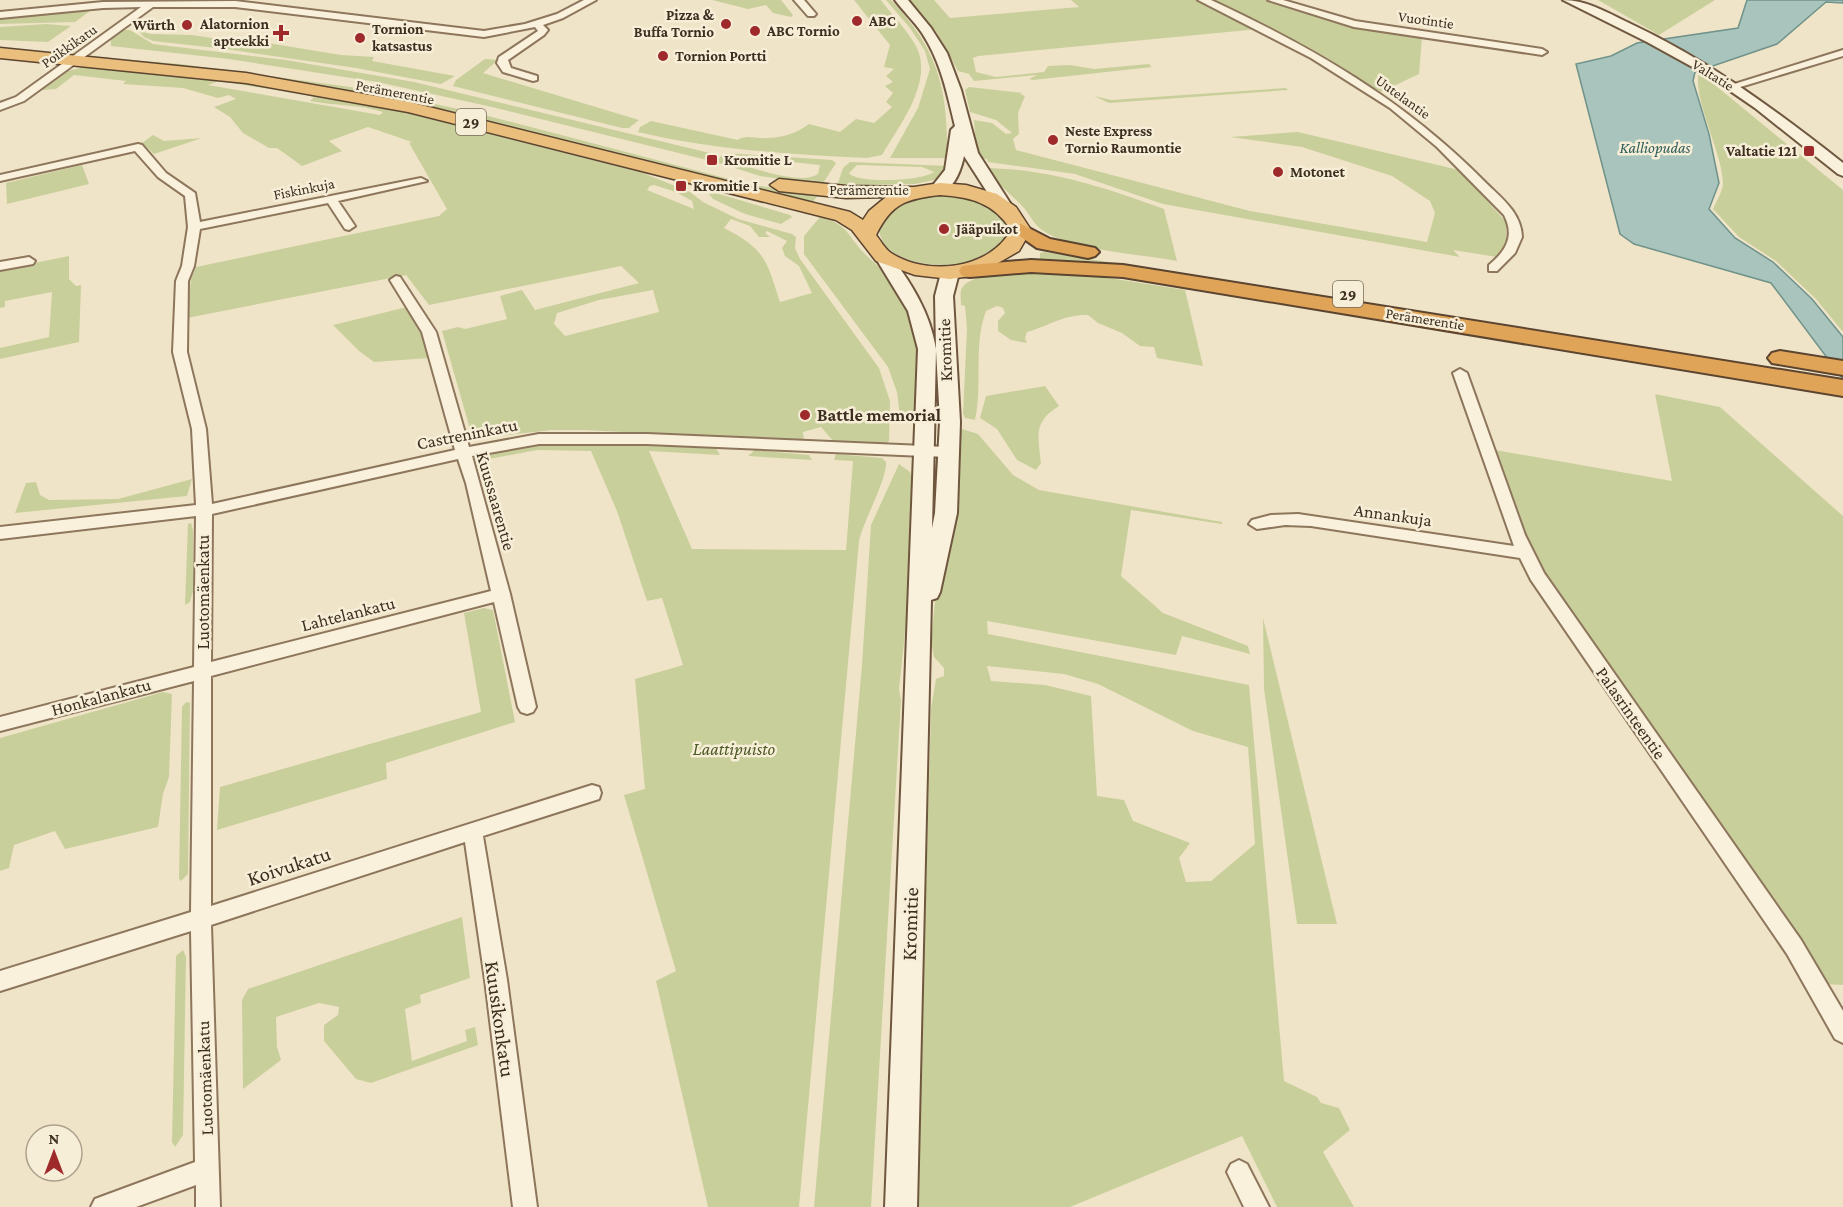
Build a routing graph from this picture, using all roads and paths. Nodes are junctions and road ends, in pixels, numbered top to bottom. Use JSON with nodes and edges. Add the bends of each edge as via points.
{"nodes":[{"id":1,"x":591,"y":0,"type":"edge"},
{"id":2,"x":799,"y":0,"type":"edge"},
{"id":3,"x":901,"y":0,"type":"edge"},
{"id":4,"x":1203,"y":0,"type":"edge"},
{"id":5,"x":1273,"y":0,"type":"edge"},
{"id":6,"x":1569,"y":0,"type":"edge"},
{"id":7,"x":136,"y":4,"type":"junction"},
{"id":8,"x":152,"y":4,"type":"junction"},
{"id":9,"x":0,"y":15,"type":"edge"},
{"id":10,"x":811,"y":15,"type":"dead end"},
{"id":11,"x":537,"y":24,"type":"junction"},
{"id":12,"x":0,"y":44,"type":"edge"},
{"id":13,"x":1542,"y":52,"type":"dead end"},
{"id":14,"x":0,"y":53,"type":"edge"},
{"id":15,"x":1843,"y":53,"type":"edge"},
{"id":16,"x":75,"y":54,"type":"junction"},
{"id":17,"x":533,"y":78,"type":"dead end"},
{"id":18,"x":1733,"y":86,"type":"junction"},
{"id":19,"x":0,"y":105,"type":"edge"},
{"id":20,"x":959,"y":114,"type":"junction"},
{"id":21,"x":1843,"y":171,"type":"edge"},
{"id":22,"x":0,"y":178,"type":"edge"},
{"id":23,"x":421,"y":181,"type":"dead end"},
{"id":24,"x":931,"y":190,"type":"junction"},
{"id":25,"x":331,"y":199,"type":"junction"},
{"id":26,"x":1002,"y":203,"type":"junction"},
{"id":27,"x":349,"y":226,"type":"dead end"},
{"id":28,"x":194,"y":227,"type":"junction"},
{"id":29,"x":1022,"y":230,"type":"junction"},
{"id":30,"x":867,"y":234,"type":"junction"},
{"id":31,"x":883,"y":257,"type":"junction"},
{"id":32,"x":29,"y":261,"type":"dead end"},
{"id":33,"x":0,"y":266,"type":"edge"},
{"id":34,"x":1493,"y":268,"type":"dead end"},
{"id":35,"x":960,"y":272,"type":"junction"},
{"id":36,"x":396,"y":280,"type":"dead end"},
{"id":37,"x":1843,"y":368,"type":"edge"},
{"id":38,"x":1788,"y":369,"type":"junction"},
{"id":39,"x":1460,"y":374,"type":"dead end"},
{"id":40,"x":1843,"y":388,"type":"edge"},
{"id":41,"x":923,"y":452,"type":"junction"},
{"id":42,"x":948,"y":452,"type":"junction"},
{"id":43,"x":462,"y":453,"type":"junction"},
{"id":44,"x":203,"y":511,"type":"junction"},
{"id":45,"x":1257,"y":524,"type":"dead end"},
{"id":46,"x":0,"y":533,"type":"edge"},
{"id":47,"x":1525,"y":553,"type":"junction"},
{"id":48,"x":502,"y":594,"type":"junction"},
{"id":49,"x":919,"y":641,"type":"junction"},
{"id":50,"x":202,"y":670,"type":"junction"},
{"id":51,"x":527,"y":707,"type":"dead end"},
{"id":52,"x":0,"y":724,"type":"edge"},
{"id":53,"x":592,"y":792,"type":"dead end"},
{"id":54,"x":472,"y":832,"type":"junction"},
{"id":55,"x":201,"y":919,"type":"junction"},
{"id":56,"x":0,"y":981,"type":"edge"},
{"id":57,"x":1843,"y":1032,"type":"edge"},
{"id":58,"x":208,"y":1169,"type":"junction"},
{"id":59,"x":1239,"y":1172,"type":"dead end"},
{"id":60,"x":103,"y":1207,"type":"edge"},
{"id":61,"x":208,"y":1207,"type":"edge"},
{"id":62,"x":525,"y":1207,"type":"edge"},
{"id":63,"x":901,"y":1207,"type":"edge"},
{"id":64,"x":1257,"y":1207,"type":"edge"}],
"edges":[{"from":1,"to":11,"type":"street"},
{"from":2,"to":10,"type":"street"},
{"from":3,"to":20,"type":"main road","via":[[939,51]]},
{"from":4,"to":34,"type":"street","name":"Uutelantie","via":[[1255,24],[1355,82],[1430,135],[1515,223],[1512,250]]},
{"from":5,"to":13,"type":"street","name":"Vuotintie","via":[[1354,24]]},
{"from":6,"to":18,"type":"main road","name":"Valtatie","via":[[1647,36]]},
{"from":7,"to":8,"type":"street"},
{"from":7,"to":9,"type":"street"},
{"from":7,"to":16,"type":"street","name":"Poikkikatu"},
{"from":8,"to":11,"type":"street","via":[[254,6],[484,34]]},
{"from":8,"to":16,"type":"street","name":"Poikkikatu"},
{"from":11,"to":17,"type":"street","via":[[542,33],[502,63],[507,70]]},
{"from":12,"to":16,"type":"highway","name":"Perämerentie","number":"29"},
{"from":14,"to":16,"type":"highway","name":"Perämerentie","number":"29"},
{"from":15,"to":18,"type":"street"},
{"from":16,"to":19,"type":"street","name":"Poikkikatu"},
{"from":16,"to":19,"type":"street","name":"Poikkikatu","via":[[20,99]]},
{"from":16,"to":24,"type":"highway","name":"Perämerentie","number":"29","via":[[245,68],[380,88],[786,186],[846,192]]},
{"from":16,"to":30,"type":"highway","name":"Perämerentie","number":"29","via":[[246,78],[409,107],[743,193],[828,211],[851,219]]},
{"from":18,"to":21,"type":"main road","name":"Valtatie"},
{"from":20,"to":24,"type":"main road","via":[[951,178]]},
{"from":20,"to":26,"type":"main road","via":[[974,162]]},
{"from":22,"to":28,"type":"street","name":"Luotomäenkatu","via":[[138,147],[162,175],[189,192]]},
{"from":23,"to":25,"type":"street","name":"Fiskinkuja"},
{"from":24,"to":26,"type":"highway","number":"29","via":[[974,192]]},
{"from":24,"to":30,"type":"highway","number":"29","via":[[886,205],[869,221]]},
{"from":25,"to":27,"type":"street"},
{"from":25,"to":28,"type":"street","name":"Fiskinkuja"},
{"from":26,"to":29,"type":"highway","number":"29"},
{"from":28,"to":44,"type":"street","name":"Luotomäenkatu","via":[[182,290],[180,352],[201,444]]},
{"from":29,"to":35,"type":"highway","via":[[1011,248]]},
{"from":29,"to":38,"type":"highway","name":"Perämerentie","number":"29","via":[[1044,244],[1064,249],[1467,313],[1619,332]]},
{"from":30,"to":31,"type":"highway","number":"29"},
{"from":31,"to":35,"type":"highway","number":"29","via":[[915,269]]},
{"from":31,"to":41,"type":"main road","name":"Kromitie","via":[[906,287],[925,329]]},
{"from":32,"to":33,"type":"street"},
{"from":35,"to":38,"type":"highway","name":"Perämerentie","number":"29","via":[[1031,266],[1123,270]]},
{"from":35,"to":42,"type":"main road","name":"Kromitie","via":[[944,296]]},
{"from":36,"to":43,"type":"street","name":"Kuussaarentie","via":[[429,332]]},
{"from":37,"to":38,"type":"highway","name":"Perämerentie","number":"29"},
{"from":38,"to":40,"type":"highway","name":"Perämerentie","number":"29"},
{"from":39,"to":47,"type":"street","name":"Palasrinteentie"},
{"from":41,"to":42,"type":"street","name":"Castreninkatu"},
{"from":41,"to":43,"type":"street","name":"Castreninkatu","via":[[586,437],[539,440]]},
{"from":41,"to":49,"type":"main road","name":"Kromitie"},
{"from":42,"to":49,"type":"main road","name":"Kromitie","via":[[946,513]]},
{"from":43,"to":44,"type":"street","name":"Castreninkatu"},
{"from":43,"to":48,"type":"street","name":"Kuussaarentie","via":[[474,483]]},
{"from":44,"to":46,"type":"street","name":"Castreninkatu"},
{"from":44,"to":50,"type":"street","name":"Luotomäenkatu"},
{"from":45,"to":47,"type":"street","name":"Annankuja","via":[[1301,518]]},
{"from":47,"to":57,"type":"street","name":"Palasrinteentie","via":[[1546,592],[1794,947]]},
{"from":48,"to":50,"type":"street","name":"Lahtelankatu"},
{"from":48,"to":51,"type":"street","name":"Kuussaarentie"},
{"from":49,"to":63,"type":"main road","name":"Kromitie"},
{"from":50,"to":52,"type":"street","name":"Honkalankatu"},
{"from":50,"to":55,"type":"street","name":"Luotomäenkatu"},
{"from":53,"to":54,"type":"street","name":"Koivukatu"},
{"from":54,"to":55,"type":"street","name":"Koivukatu"},
{"from":54,"to":62,"type":"street","name":"Kuusikonkatu","via":[[496,980]]},
{"from":55,"to":56,"type":"street","name":"Koivukatu"},
{"from":55,"to":58,"type":"street","name":"Luotomäenkatu"},
{"from":58,"to":60,"type":"street"},
{"from":58,"to":61,"type":"street","name":"Luotomäenkatu"},
{"from":59,"to":64,"type":"street"}]}
